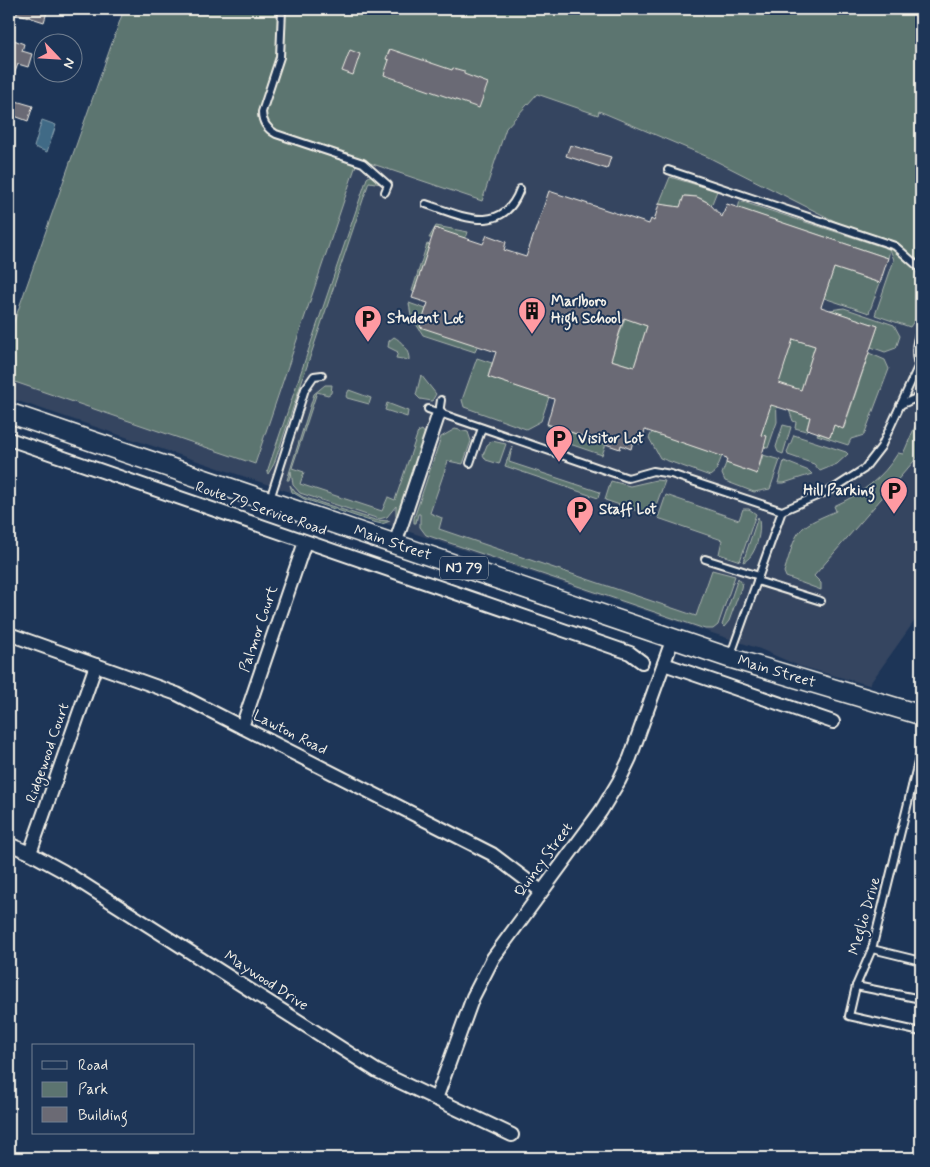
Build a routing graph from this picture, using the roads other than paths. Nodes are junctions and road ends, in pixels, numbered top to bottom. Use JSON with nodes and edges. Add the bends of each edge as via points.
{"nodes":[{"id":1,"x":282,"y":9,"type":"edge"},
{"id":2,"x":668,"y":170,"type":"dead end"},
{"id":3,"x":520,"y":189,"type":"dead end"},
{"id":4,"x":385,"y":192,"type":"dead end"},
{"id":5,"x":426,"y":204,"type":"dead end"},
{"id":6,"x":921,"y":269,"type":"edge"},
{"id":7,"x":921,"y":329,"type":"edge"},
{"id":8,"x":920,"y":369,"type":"edge"},
{"id":9,"x":322,"y":375,"type":"dead end"},
{"id":10,"x":921,"y":396,"type":"edge"},
{"id":11,"x":441,"y":400,"type":"dead end"},
{"id":12,"x":900,"y":405,"type":"junction"},
{"id":13,"x":434,"y":411,"type":"junction"},
{"id":14,"x":9,"y":412,"type":"edge"},
{"id":15,"x":482,"y":428,"type":"junction"},
{"id":16,"x":9,"y":439,"type":"edge"},
{"id":17,"x":470,"y":463,"type":"dead end"},
{"id":18,"x":269,"y":502,"type":"junction"},
{"id":19,"x":782,"y":511,"type":"junction"},
{"id":20,"x":306,"y":542,"type":"junction"},
{"id":21,"x":395,"y":544,"type":"junction"},
{"id":22,"x":705,"y":559,"type":"dead end"},
{"id":23,"x":758,"y":579,"type":"junction"},
{"id":24,"x":821,"y":601,"type":"dead end"},
{"id":25,"x":9,"y":634,"type":"edge"},
{"id":26,"x":673,"y":638,"type":"junction"},
{"id":27,"x":730,"y":658,"type":"junction"},
{"id":28,"x":642,"y":662,"type":"dead end"},
{"id":29,"x":664,"y":664,"type":"junction"},
{"id":30,"x":96,"y":665,"type":"junction"},
{"id":31,"x":921,"y":714,"type":"edge"},
{"id":32,"x":833,"y":722,"type":"dead end"},
{"id":33,"x":242,"y":727,"type":"junction"},
{"id":34,"x":921,"y":750,"type":"edge"},
{"id":35,"x":912,"y":788,"type":"junction"},
{"id":36,"x":921,"y":790,"type":"edge"},
{"id":37,"x":9,"y":844,"type":"edge"},
{"id":38,"x":30,"y":852,"type":"junction"},
{"id":39,"x":541,"y":891,"type":"junction"},
{"id":40,"x":872,"y":949,"type":"junction"},
{"id":41,"x":921,"y":961,"type":"edge"},
{"id":42,"x":856,"y":986,"type":"junction"},
{"id":43,"x":921,"y":999,"type":"edge"},
{"id":44,"x":921,"y":1032,"type":"edge"},
{"id":45,"x":436,"y":1099,"type":"junction"},
{"id":46,"x":512,"y":1135,"type":"dead end"}],
"edges":[{"from":1,"to":4,"type":"lane","via":[[280,57],[262,119],[276,134],[363,163],[388,185]]},
{"from":2,"to":6,"type":"lane","via":[[895,246]]},
{"from":3,"to":5,"type":"lane","via":[[515,202],[502,214],[488,220],[468,218]]},
{"from":7,"to":8,"type":"lane","via":[[916,353]]},
{"from":8,"to":12,"type":"lane"},
{"from":9,"to":18,"type":"lane","via":[[314,376],[305,389]]},
{"from":10,"to":12,"type":"lane"},
{"from":11,"to":13,"type":"lane"},
{"from":12,"to":19,"type":"lane","via":[[881,447],[864,469],[833,489]]},
{"from":13,"to":15,"type":"lane"},
{"from":13,"to":21,"type":"street"},
{"from":14,"to":18,"type":"main road","name":"Main Street","number":"NJ 79"},
{"from":15,"to":17,"type":"lane"},
{"from":15,"to":19,"type":"lane","via":[[628,478],[653,471],[666,473]]},
{"from":16,"to":20,"type":"street","name":"Route 79 Service Road"},
{"from":18,"to":21,"type":"main road","name":"Main Street","number":"NJ 79"},
{"from":19,"to":23,"type":"lane"},
{"from":20,"to":28,"type":"street","name":"Route 79 Service Road","via":[[630,653]]},
{"from":20,"to":33,"type":"street","name":"Palmor Court"},
{"from":21,"to":26,"type":"main road","name":"Main Street","number":"NJ 79"},
{"from":22,"to":23,"type":"lane"},
{"from":23,"to":24,"type":"lane"},
{"from":23,"to":27,"type":"lane"},
{"from":25,"to":30,"type":"street","name":"Lawton Road"},
{"from":26,"to":27,"type":"main road","name":"Main Street","number":"NJ 79"},
{"from":26,"to":29,"type":"street","name":"Quincy Street"},
{"from":27,"to":31,"type":"main road","name":"Main Street","number":"NJ 79"},
{"from":29,"to":32,"type":"street"},
{"from":29,"to":39,"type":"street","name":"Quincy Street","via":[[619,781],[601,811]]},
{"from":30,"to":33,"type":"street","name":"Lawton Road","via":[[177,694]]},
{"from":30,"to":38,"type":"street","name":"Ridgewood Court"},
{"from":33,"to":39,"type":"street","name":"Lawton Road","via":[[492,854]]},
{"from":34,"to":35,"type":"lane","name":"Meglio Drive"},
{"from":35,"to":36,"type":"lane"},
{"from":35,"to":40,"type":"lane","name":"Meglio Drive"},
{"from":37,"to":38,"type":"street","name":"Maywood Drive"},
{"from":38,"to":45,"type":"street","name":"Maywood Drive","via":[[377,1071]]},
{"from":39,"to":45,"type":"street","name":"Quincy Street","via":[[482,978]]},
{"from":40,"to":41,"type":"lane"},
{"from":40,"to":42,"type":"lane","name":"Meglio Drive"},
{"from":42,"to":43,"type":"lane"},
{"from":42,"to":44,"type":"lane","name":"Meglio Drive","via":[[849,1016]]},
{"from":45,"to":46,"type":"street","name":"Maywood Drive"}]}
